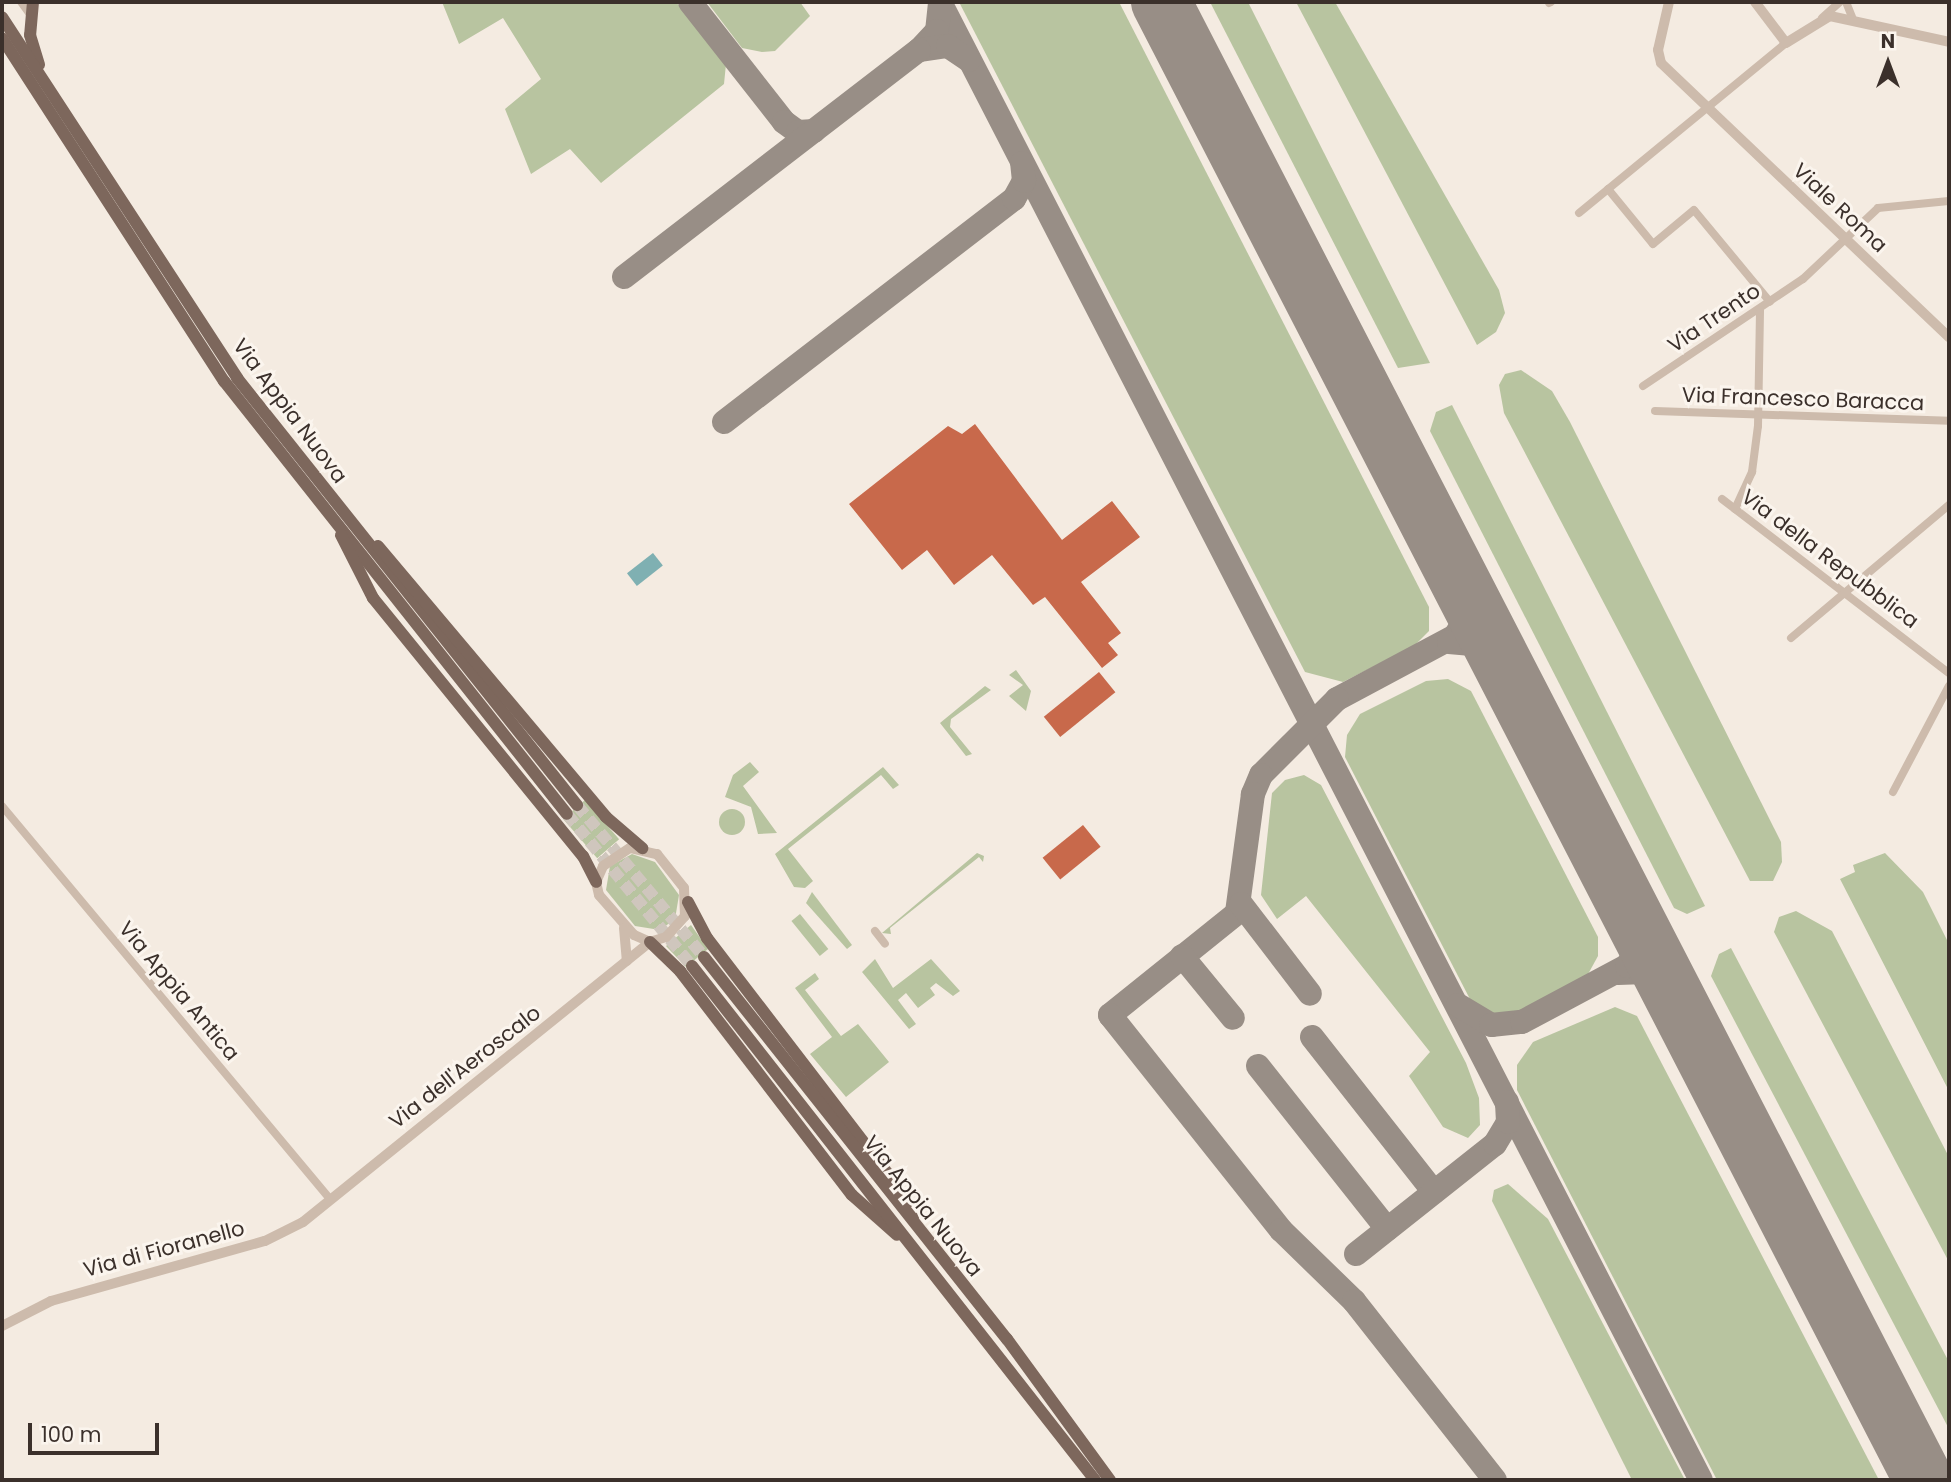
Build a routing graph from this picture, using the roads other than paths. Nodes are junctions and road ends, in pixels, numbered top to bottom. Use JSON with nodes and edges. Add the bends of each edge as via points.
{"nodes":[{"id":1,"x":20,"y":2,"type":"edge"},
{"id":2,"x":33,"y":2,"type":"edge"},
{"id":3,"x":1669,"y":2,"type":"edge"},
{"id":4,"x":1755,"y":2,"type":"edge"},
{"id":5,"x":1840,"y":2,"type":"edge"},
{"id":6,"x":1846,"y":2,"type":"edge"},
{"id":7,"x":31,"y":16,"type":"junction"},
{"id":8,"x":2,"y":17,"type":"edge"},
{"id":9,"x":1822,"y":18,"type":"junction"},
{"id":10,"x":1853,"y":19,"type":"junction"},
{"id":11,"x":2,"y":38,"type":"edge"},
{"id":12,"x":1949,"y":42,"type":"edge"},
{"id":13,"x":1786,"y":43,"type":"junction"},
{"id":14,"x":56,"y":100,"type":"junction"},
{"id":15,"x":1703,"y":108,"type":"junction"},
{"id":16,"x":1608,"y":189,"type":"junction"},
{"id":17,"x":1949,"y":201,"type":"edge"},
{"id":18,"x":1579,"y":213,"type":"dead end"},
{"id":19,"x":1844,"y":239,"type":"junction"},
{"id":20,"x":1770,"y":302,"type":"junction"},
{"id":21,"x":1760,"y":310,"type":"junction"},
{"id":22,"x":1949,"y":337,"type":"edge"},
{"id":23,"x":1643,"y":386,"type":"dead end"},
{"id":24,"x":1655,"y":411,"type":"dead end"},
{"id":25,"x":1759,"y":416,"type":"junction"},
{"id":26,"x":1949,"y":421,"type":"edge"},
{"id":27,"x":1722,"y":499,"type":"dead end"},
{"id":28,"x":1949,"y":505,"type":"edge"},
{"id":29,"x":333,"y":507,"type":"junction"},
{"id":30,"x":1735,"y":509,"type":"junction"},
{"id":31,"x":1845,"y":592,"type":"junction"},
{"id":32,"x":1791,"y":638,"type":"dead end"},
{"id":33,"x":1949,"y":673,"type":"edge"},
{"id":34,"x":1949,"y":686,"type":"edge"},
{"id":35,"x":1892,"y":792,"type":"dead end"},
{"id":36,"x":578,"y":805,"type":"tunnel mouth"},
{"id":37,"x":2,"y":806,"type":"edge"},
{"id":38,"x":567,"y":814,"type":"tunnel mouth"},
{"id":39,"x":642,"y":848,"type":"junction"},
{"id":40,"x":596,"y":882,"type":"junction"},
{"id":41,"x":688,"y":902,"type":"junction"},
{"id":42,"x":624,"y":928,"type":"junction"},
{"id":43,"x":875,"y":931,"type":"dead end"},
{"id":44,"x":650,"y":942,"type":"junction"},
{"id":45,"x":885,"y":944,"type":"dead end"},
{"id":46,"x":704,"y":957,"type":"tunnel mouth"},
{"id":47,"x":624,"y":965,"type":"junction"},
{"id":48,"x":692,"y":966,"type":"tunnel mouth"},
{"id":49,"x":330,"y":1199,"type":"junction"},
{"id":50,"x":923,"y":1240,"type":"junction"},
{"id":51,"x":911,"y":1247,"type":"junction"},
{"id":52,"x":2,"y":1326,"type":"edge"},
{"id":53,"x":1095,"y":1480,"type":"edge"},
{"id":54,"x":1110,"y":1480,"type":"edge"}],
"edges":[{"from":1,"to":7,"type":"street"},
{"from":2,"to":7,"type":"main road"},
{"from":3,"to":15,"type":"street","name":"Viale Roma","via":[[1658,56]]},
{"from":4,"to":13,"type":"street"},
{"from":5,"to":9,"type":"street"},
{"from":6,"to":10,"type":"street"},
{"from":7,"to":14,"type":"main road","via":[[34,52]]},
{"from":8,"to":14,"type":"main road","name":"Via Appia Nuova"},
{"from":9,"to":10,"type":"street"},
{"from":9,"to":13,"type":"street"},
{"from":10,"to":12,"type":"street"},
{"from":11,"to":29,"type":"main road","name":"Via Appia Nuova","via":[[224,381]]},
{"from":13,"to":15,"type":"street"},
{"from":14,"to":29,"type":"main road","name":"Via Appia Nuova","via":[[237,378]]},
{"from":15,"to":16,"type":"street"},
{"from":15,"to":19,"type":"street","name":"Viale Roma"},
{"from":16,"to":18,"type":"street"},
{"from":16,"to":20,"type":"street","via":[[1653,244],[1694,210]]},
{"from":17,"to":19,"type":"street","name":"Via Trento","via":[[1878,208]]},
{"from":19,"to":20,"type":"street","name":"Via Trento","via":[[1803,279]]},
{"from":19,"to":22,"type":"street","name":"Viale Roma"},
{"from":20,"to":21,"type":"street","name":"Via Trento"},
{"from":21,"to":23,"type":"street","name":"Via Trento"},
{"from":21,"to":25,"type":"street"},
{"from":24,"to":25,"type":"street","name":"Via Francesco Baracca"},
{"from":25,"to":26,"type":"street","name":"Via Francesco Baracca"},
{"from":25,"to":30,"type":"street","via":[[1752,472]]},
{"from":27,"to":30,"type":"street","name":"Via della Repubblica"},
{"from":28,"to":31,"type":"street"},
{"from":29,"to":36,"type":"main road","name":"Via Appia Nuova"},
{"from":29,"to":38,"type":"main road","name":"Via Appia Nuova"},
{"from":29,"to":39,"type":"main road","via":[[389,557],[606,817]]},
{"from":29,"to":40,"type":"main road","via":[[373,598],[583,856]]},
{"from":30,"to":31,"type":"street","name":"Via della Repubblica"},
{"from":31,"to":32,"type":"street"},
{"from":31,"to":33,"type":"street","name":"Via della Repubblica"},
{"from":34,"to":35,"type":"street"},
{"from":37,"to":49,"type":"street","name":"Via Appia Antica"},
{"from":39,"to":40,"type":"street","via":[[613,855]]},
{"from":39,"to":41,"type":"street","via":[[671,869]]},
{"from":40,"to":42,"type":"street","via":[[601,901]]},
{"from":41,"to":44,"type":"street","via":[[678,929]]},
{"from":41,"to":50,"type":"main road","via":[[707,937],[887,1173]]},
{"from":42,"to":44,"type":"street"},
{"from":42,"to":47,"type":"street","via":[[630,948]]},
{"from":43,"to":45,"type":"street"},
{"from":44,"to":47,"type":"street","name":"Via dell'Aeroscalo"},
{"from":44,"to":51,"type":"main road","via":[[680,971],[852,1195]]},
{"from":46,"to":50,"type":"main road","name":"Via Appia Nuova"},
{"from":47,"to":49,"type":"street","name":"Via dell'Aeroscalo"},
{"from":48,"to":51,"type":"main road","name":"Via Appia Nuova"},
{"from":49,"to":52,"type":"street","name":"Via di Fioranello","via":[[303,1222],[265,1241],[73,1294]]},
{"from":50,"to":54,"type":"main road","name":"Via Appia Nuova","via":[[1007,1339]]},
{"from":51,"to":53,"type":"main road","name":"Via Appia Nuova"}]}
